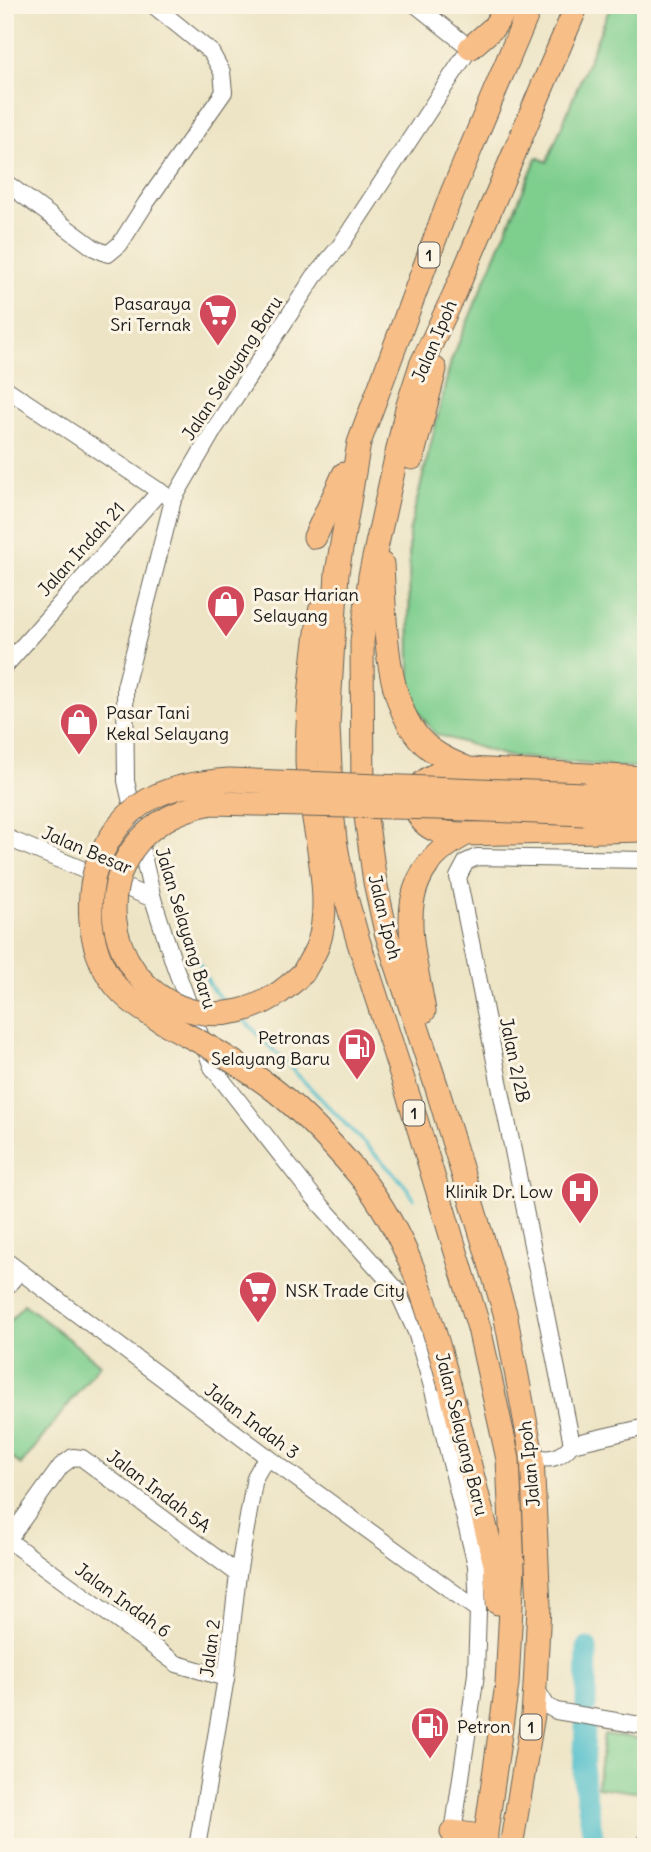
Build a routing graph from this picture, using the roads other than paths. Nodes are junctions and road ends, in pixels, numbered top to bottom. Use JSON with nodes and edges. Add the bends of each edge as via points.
{"nodes":[{"id":1,"x":153,"y":5,"type":"edge"},
{"id":2,"x":416,"y":5,"type":"edge"},
{"id":3,"x":509,"y":5,"type":"edge"},
{"id":4,"x":531,"y":5,"type":"edge"},
{"id":5,"x":577,"y":5,"type":"edge"},
{"id":6,"x":470,"y":48,"type":"junction"},
{"id":7,"x":503,"y":68,"type":"junction"},
{"id":8,"x":5,"y":182,"type":"edge"},
{"id":9,"x":454,"y":295,"type":"junction"},
{"id":10,"x":5,"y":388,"type":"edge"},
{"id":11,"x":359,"y":443,"type":"junction"},
{"id":12,"x":406,"y":487,"type":"dead end"},
{"id":13,"x":349,"y":492,"type":"junction"},
{"id":14,"x":166,"y":496,"type":"junction"},
{"id":15,"x":380,"y":536,"type":"junction"},
{"id":16,"x":315,"y":537,"type":"dead end"},
{"id":17,"x":5,"y":666,"type":"edge"},
{"id":18,"x":469,"y":769,"type":"junction"},
{"id":19,"x":646,"y":778,"type":"edge"},
{"id":20,"x":646,"y":797,"type":"edge"},
{"id":21,"x":584,"y":804,"type":"junction"},
{"id":22,"x":646,"y":816,"type":"edge"},
{"id":23,"x":646,"y":830,"type":"edge"},
{"id":24,"x":466,"y":834,"type":"junction"},
{"id":25,"x":5,"y":837,"type":"edge"},
{"id":26,"x":645,"y":859,"type":"edge"},
{"id":27,"x":153,"y":899,"type":"junction"},
{"id":28,"x":437,"y":1088,"type":"junction"},
{"id":29,"x":5,"y":1260,"type":"edge"},
{"id":30,"x":19,"y":1272,"type":"junction"},
{"id":31,"x":5,"y":1289,"type":"edge"},
{"id":32,"x":646,"y":1427,"type":"edge"},
{"id":33,"x":572,"y":1444,"type":"junction"},
{"id":34,"x":267,"y":1456,"type":"junction"},
{"id":35,"x":531,"y":1456,"type":"junction"},
{"id":36,"x":7,"y":1539,"type":"edge"},
{"id":37,"x":238,"y":1574,"type":"junction"},
{"id":38,"x":478,"y":1610,"type":"junction"},
{"id":39,"x":226,"y":1678,"type":"junction"},
{"id":40,"x":535,"y":1686,"type":"junction"},
{"id":41,"x":564,"y":1713,"type":"junction"},
{"id":42,"x":646,"y":1726,"type":"edge"},
{"id":43,"x":530,"y":1734,"type":"junction"},
{"id":44,"x":495,"y":1784,"type":"junction"},
{"id":45,"x":451,"y":1839,"type":"edge"},
{"id":46,"x":646,"y":1841,"type":"edge"},
{"id":47,"x":485,"y":1842,"type":"edge"},
{"id":48,"x":197,"y":1847,"type":"edge"},
{"id":49,"x":511,"y":1847,"type":"edge"},
{"id":50,"x":644,"y":1847,"type":"edge"}],
"edges":[{"from":1,"to":8,"type":"street","via":[[211,52],[222,72],[224,92],[120,244],[108,254],[94,248]]},
{"from":2,"to":6,"type":"street"},
{"from":3,"to":6,"type":"highway","via":[[493,28]]},
{"from":4,"to":7,"type":"highway","name":"Jalan Ipoh","number":"1"},
{"from":5,"to":9,"type":"highway","name":"Jalan Ipoh","number":"1"},
{"from":6,"to":7,"type":"highway","via":[[497,41]]},
{"from":6,"to":14,"type":"street","name":"Jalan Selayang Baru","via":[[340,246],[314,277]]},
{"from":7,"to":11,"type":"highway","name":"Jalan Ipoh","number":"1"},
{"from":9,"to":12,"type":"highway"},
{"from":9,"to":15,"type":"highway","name":"Jalan Ipoh","number":"1","via":[[421,365],[407,408]]},
{"from":10,"to":14,"type":"street"},
{"from":11,"to":13,"type":"highway","name":"Jalan Ipoh","number":"1"},
{"from":11,"to":16,"type":"highway"},
{"from":13,"to":21,"type":"highway","bridge":true,"via":[[323,589],[312,665],[307,761],[321,875],[323,919],[318,943],[303,973],[273,998],[237,1012],[194,1010],[170,1003],[145,984],[125,957],[115,923],[114,890],[133,849],[148,830],[192,807],[212,803],[437,808]]},
{"from":13,"to":44,"type":"highway","name":"Jalan Ipoh","number":"1","via":[[331,660],[329,775],[335,840],[358,940],[479,1328],[508,1459],[513,1569],[507,1684]]},
{"from":14,"to":17,"type":"street","name":"Jalan Indah 21"},
{"from":14,"to":27,"type":"street","name":"Jalan Selayang Baru","via":[[125,687],[126,780]]},
{"from":15,"to":18,"type":"highway","via":[[394,692],[415,735],[448,760]]},
{"from":15,"to":28,"type":"highway","name":"Jalan Ipoh","number":"1","via":[[362,642],[367,832],[386,932]]},
{"from":18,"to":19,"type":"highway"},
{"from":18,"to":24,"type":"highway","via":[[425,781],[414,799],[416,812],[433,829]]},
{"from":20,"to":21,"type":"highway"},
{"from":21,"to":22,"type":"highway"},
{"from":21,"to":44,"type":"highway","bridge":true,"via":[[229,780],[177,786],[128,815],[106,845],[89,897],[93,940],[103,968],[118,990],[139,1009],[203,1044],[291,1104],[382,1206],[415,1271],[494,1555],[498,1582]]},
{"from":23,"to":24,"type":"highway"},
{"from":24,"to":28,"type":"highway","via":[[432,858],[411,897],[417,969]]},
{"from":25,"to":27,"type":"street","name":"Jalan Besar"},
{"from":26,"to":33,"type":"street","name":"Jalan 2/2B","via":[[477,857],[466,862],[458,877]]},
{"from":27,"to":38,"type":"street","name":"Jalan Selayang Baru","via":[[212,1067],[312,1195],[401,1296],[433,1390],[475,1565]]},
{"from":28,"to":35,"type":"highway","name":"Jalan Ipoh","number":"1","via":[[505,1313]]},
{"from":29,"to":30,"type":"street","name":"Jalan Indah 3"},
{"from":30,"to":31,"type":"street"},
{"from":30,"to":34,"type":"street","name":"Jalan Indah 3"},
{"from":32,"to":33,"type":"street"},
{"from":33,"to":35,"type":"street","via":[[558,1457]]},
{"from":34,"to":37,"type":"street","name":"Jalan 2","via":[[255,1477]]},
{"from":34,"to":38,"type":"street","name":"Jalan Indah 3"},
{"from":35,"to":40,"type":"highway","name":"Jalan Ipoh","number":"1","via":[[539,1606]]},
{"from":36,"to":37,"type":"street","name":"Jalan Indah 5A","via":[[61,1466],[74,1457],[82,1458]]},
{"from":36,"to":39,"type":"street","name":"Jalan Indah 6","via":[[177,1664]]},
{"from":37,"to":39,"type":"street","name":"Jalan 2"},
{"from":38,"to":45,"type":"street","name":"Jalan Selayang Baru","via":[[477,1674]]},
{"from":39,"to":48,"type":"street","name":"Jalan 2"},
{"from":40,"to":41,"type":"street","via":[[547,1706]]},
{"from":40,"to":43,"type":"highway","name":"Jalan Ipoh","number":"1"},
{"from":41,"to":42,"type":"street"},
{"from":41,"to":43,"type":"street","via":[[536,1726]]},
{"from":43,"to":49,"type":"highway","name":"Jalan Ipoh","number":"1"},
{"from":44,"to":47,"type":"highway","name":"Jalan Ipoh","number":"1"},
{"from":45,"to":47,"type":"highway"},
{"from":46,"to":50,"type":"street"}]}
